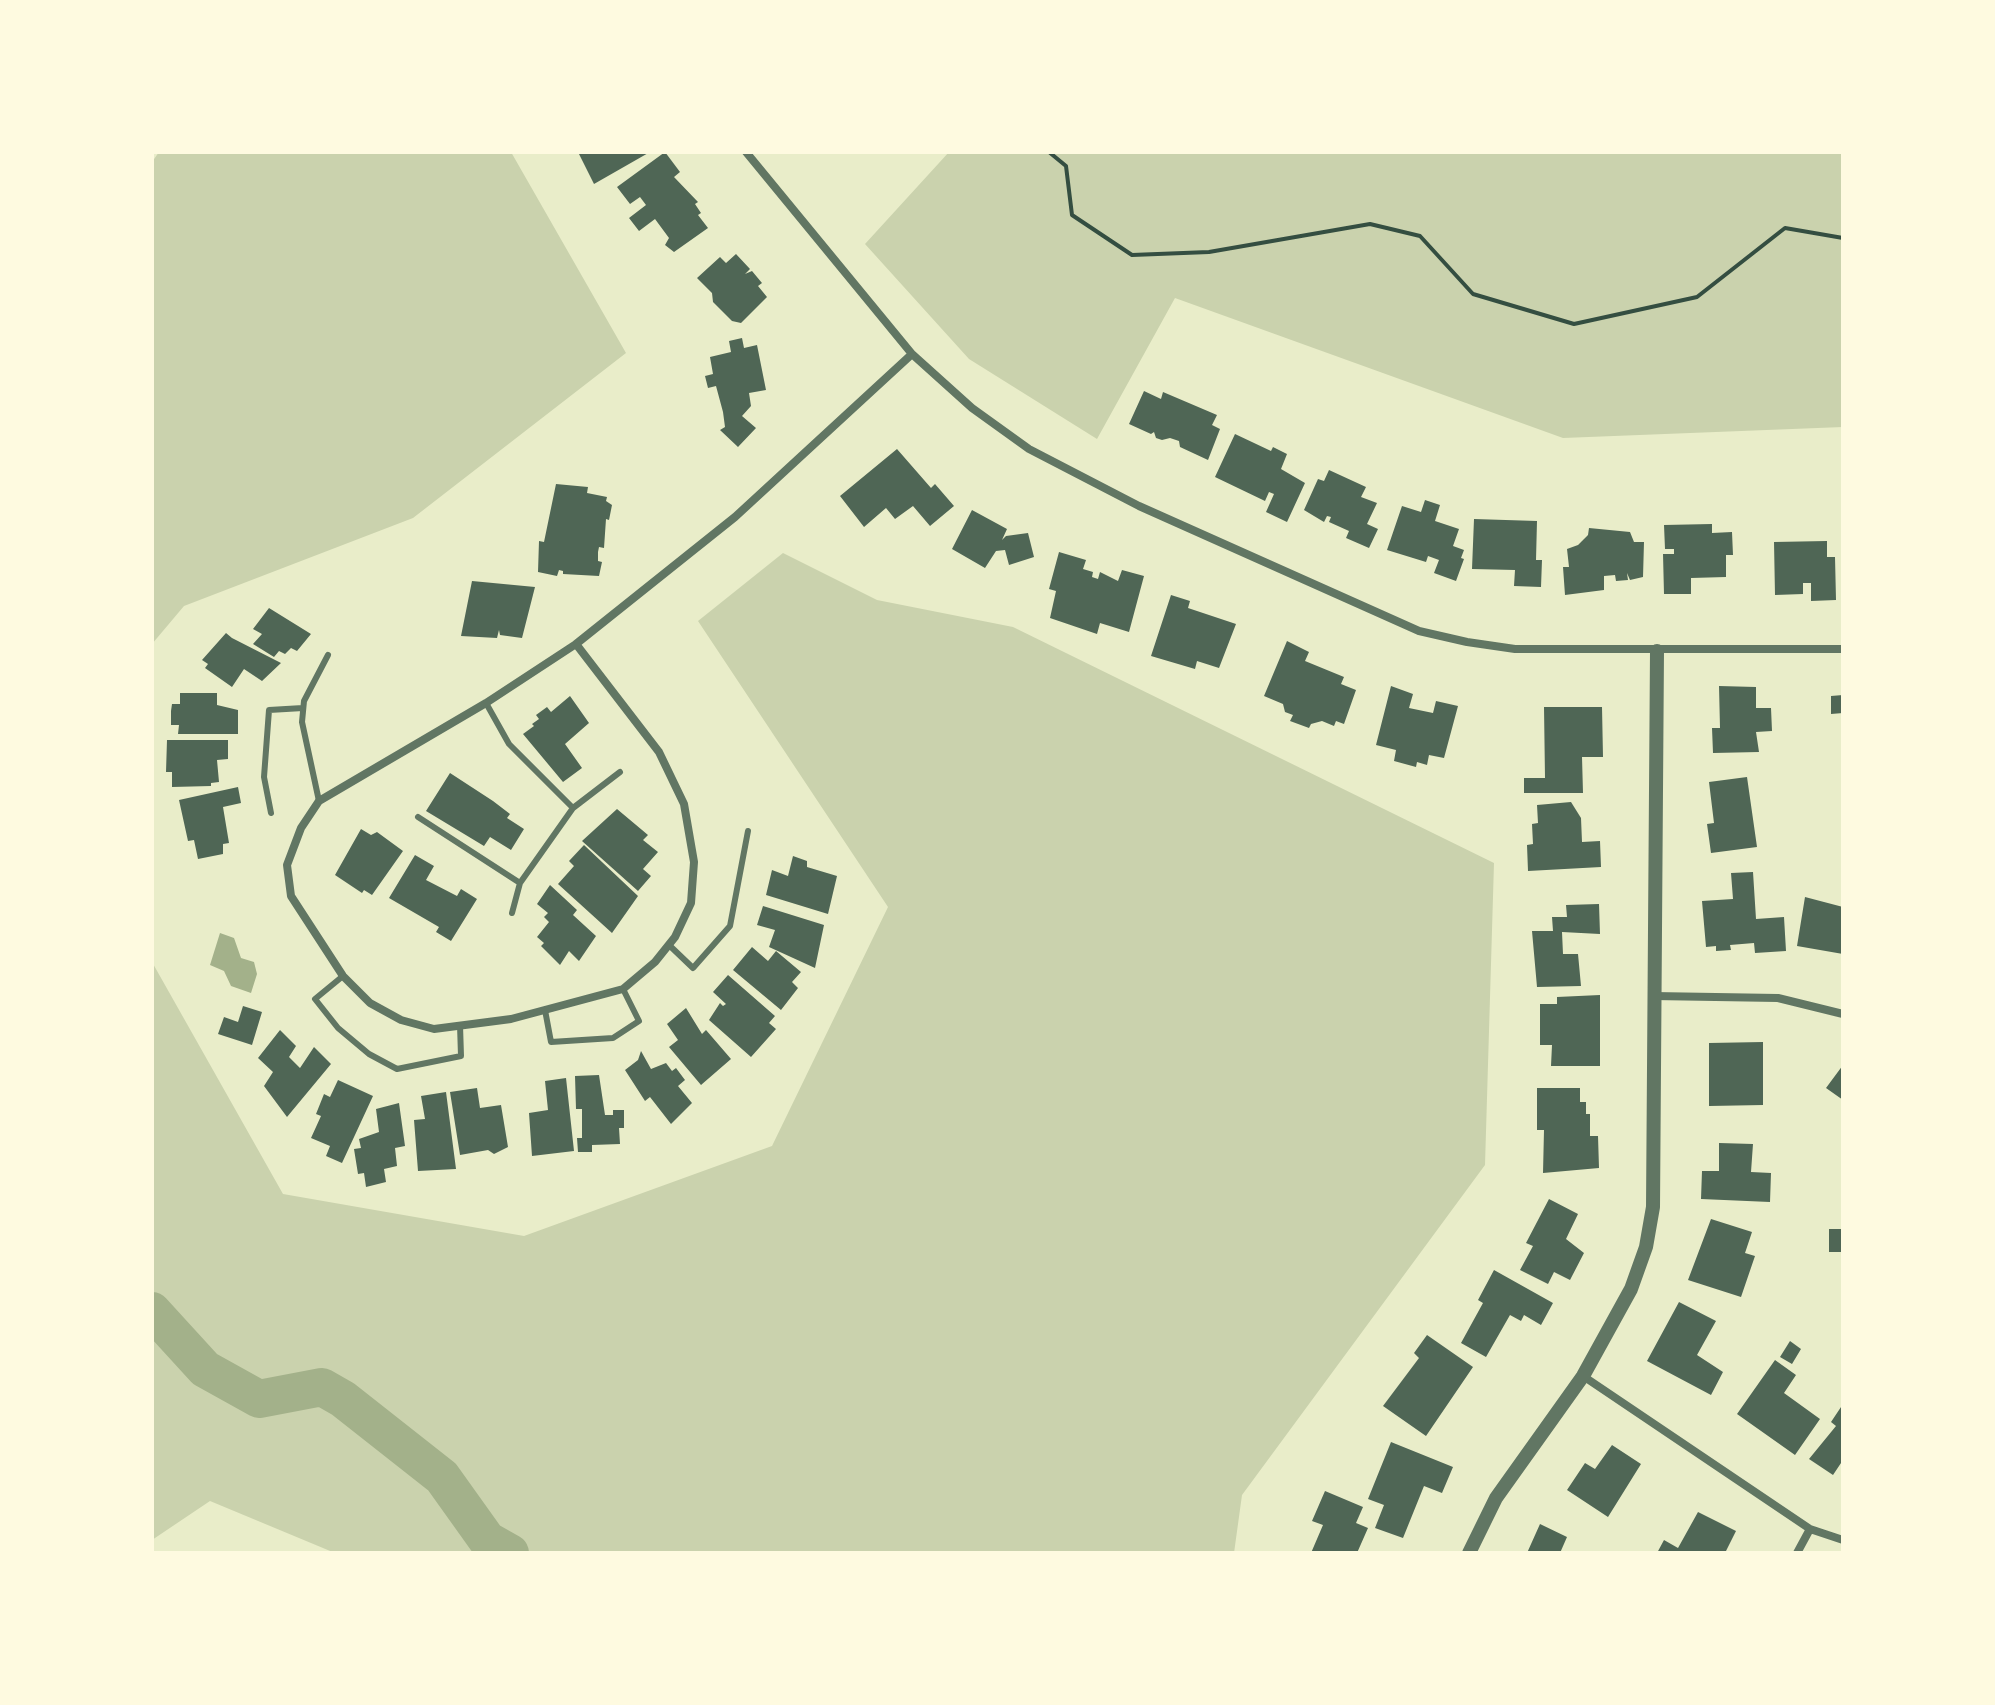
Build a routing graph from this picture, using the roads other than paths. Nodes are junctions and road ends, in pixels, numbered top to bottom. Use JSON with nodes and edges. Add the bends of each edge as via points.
{"nodes":[{"id":1,"x":746,"y":152,"type":"edge"},
{"id":2,"x":912,"y":354,"type":"junction"},
{"id":3,"x":576,"y":644,"type":"junction"},
{"id":4,"x":1843,"y":649,"type":"edge"},
{"id":5,"x":1657,"y":651,"type":"junction"},
{"id":6,"x":328,"y":655,"type":"dead end"},
{"id":7,"x":486,"y":703,"type":"junction"},
{"id":8,"x":303,"y":708,"type":"junction"},
{"id":9,"x":620,"y":772,"type":"dead end"},
{"id":10,"x":319,"y":801,"type":"junction"},
{"id":11,"x":573,"y":808,"type":"junction"},
{"id":12,"x":271,"y":813,"type":"dead end"},
{"id":13,"x":418,"y":817,"type":"dead end"},
{"id":14,"x":748,"y":831,"type":"dead end"},
{"id":15,"x":520,"y":883,"type":"junction"},
{"id":16,"x":512,"y":913,"type":"dead end"},
{"id":17,"x":669,"y":945,"type":"junction"},
{"id":18,"x":343,"y":976,"type":"junction"},
{"id":19,"x":623,"y":989,"type":"junction"},
{"id":20,"x":1652,"y":996,"type":"junction"},
{"id":21,"x":545,"y":1010,"type":"junction"},
{"id":22,"x":1843,"y":1014,"type":"edge"},
{"id":23,"x":460,"y":1025,"type":"junction"},
{"id":24,"x":1583,"y":1376,"type":"junction"},
{"id":25,"x":1810,"y":1529,"type":"junction"},
{"id":26,"x":1843,"y":1540,"type":"edge"},
{"id":27,"x":1469,"y":1553,"type":"edge"},
{"id":28,"x":1797,"y":1553,"type":"edge"}],
"edges":[{"from":1,"to":2,"type":"street"},
{"from":2,"to":3,"type":"street","via":[[735,517]]},
{"from":2,"to":5,"type":"street","via":[[972,408],[1029,449],[1139,506],[1419,631],[1515,649]]},
{"from":3,"to":7,"type":"street"},
{"from":3,"to":17,"type":"street","via":[[659,752],[684,804],[694,862],[691,903]]},
{"from":4,"to":5,"type":"street"},
{"from":5,"to":20,"type":"street"},
{"from":6,"to":8,"type":"lane"},
{"from":7,"to":10,"type":"street"},
{"from":7,"to":11,"type":"lane","via":[[509,744]]},
{"from":8,"to":10,"type":"lane"},
{"from":8,"to":12,"type":"lane","via":[[269,710],[264,777]]},
{"from":9,"to":11,"type":"lane"},
{"from":10,"to":18,"type":"street","via":[[301,828],[287,865],[291,896]]},
{"from":11,"to":15,"type":"lane"},
{"from":13,"to":15,"type":"lane"},
{"from":14,"to":17,"type":"lane","via":[[730,926],[693,968]]},
{"from":15,"to":16,"type":"lane"},
{"from":17,"to":19,"type":"street"},
{"from":18,"to":23,"type":"street","via":[[370,1003],[401,1020],[434,1029]]},
{"from":18,"to":23,"type":"lane","via":[[315,999],[338,1028],[397,1069],[461,1056]]},
{"from":19,"to":21,"type":"street"},
{"from":19,"to":21,"type":"lane","via":[[639,1021],[613,1038],[551,1042]]},
{"from":20,"to":22,"type":"street","via":[[1778,998]]},
{"from":20,"to":24,"type":"street","via":[[1653,1207],[1646,1247],[1631,1289]]},
{"from":21,"to":23,"type":"street"},
{"from":24,"to":25,"type":"street"},
{"from":24,"to":27,"type":"street","via":[[1496,1498]]},
{"from":25,"to":26,"type":"street"},
{"from":25,"to":28,"type":"street"}]}
